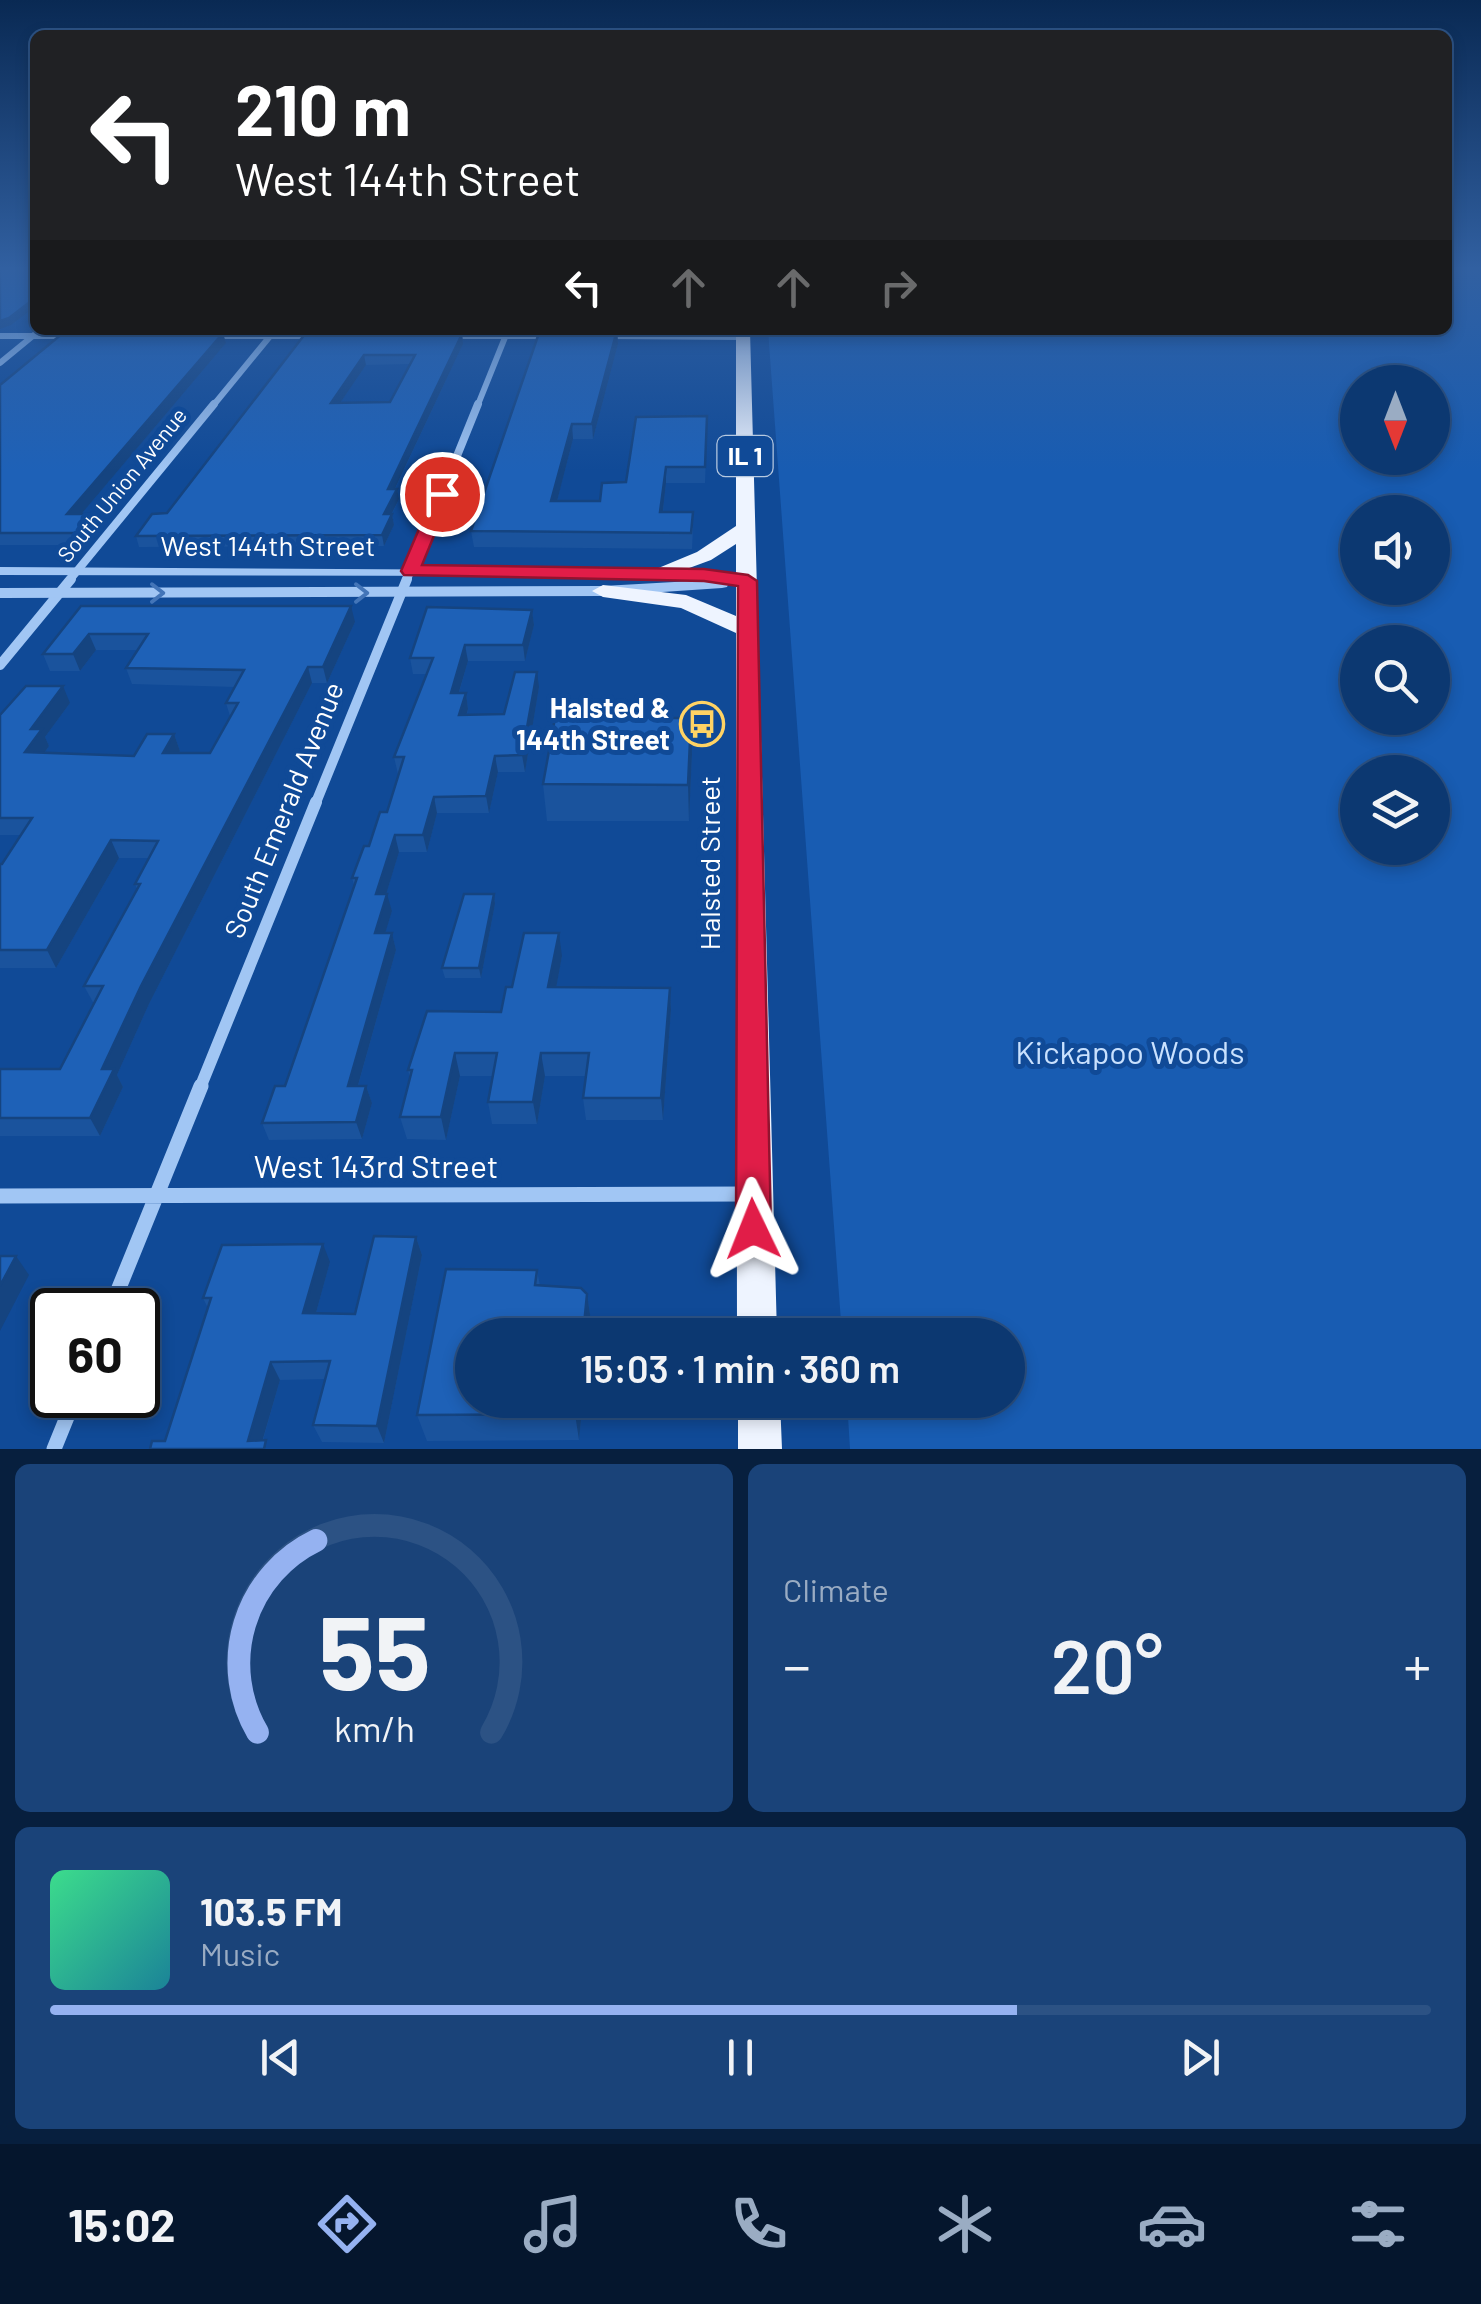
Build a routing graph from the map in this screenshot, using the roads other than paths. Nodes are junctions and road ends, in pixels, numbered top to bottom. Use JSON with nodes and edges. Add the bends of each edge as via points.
{"nodes":[{"id":1,"x":0,"y":336,"type":"edge"},
{"id":2,"x":33,"y":336,"type":"junction"},
{"id":3,"x":73,"y":336,"type":"edge"},
{"id":4,"x":192,"y":336,"type":"edge"},
{"id":5,"x":202,"y":336,"type":"edge"},
{"id":6,"x":270,"y":336,"type":"edge"},
{"id":7,"x":323,"y":336,"type":"edge"},
{"id":8,"x":330,"y":336,"type":"edge"},
{"id":9,"x":448,"y":336,"type":"edge"},
{"id":10,"x":455,"y":336,"type":"edge"},
{"id":11,"x":506,"y":336,"type":"edge"},
{"id":12,"x":559,"y":336,"type":"edge"},
{"id":13,"x":566,"y":336,"type":"edge"},
{"id":14,"x":605,"y":336,"type":"edge"},
{"id":15,"x":622,"y":336,"type":"edge"},
{"id":16,"x":743,"y":336,"type":"edge"},
{"id":17,"x":0,"y":363,"type":"edge"},
{"id":18,"x":746,"y":528,"type":"junction"},
{"id":19,"x":0,"y":571,"type":"edge"},
{"id":20,"x":77,"y":571,"type":"junction"},
{"id":21,"x":410,"y":571,"type":"junction"},
{"id":22,"x":655,"y":574,"type":"junction"},
{"id":23,"x":748,"y":581,"type":"junction"},
{"id":24,"x":603,"y":591,"type":"junction"},
{"id":25,"x":402,"y":592,"type":"junction"},
{"id":26,"x":0,"y":593,"type":"edge"},
{"id":27,"x":59,"y":593,"type":"junction"},
{"id":28,"x":748,"y":630,"type":"junction"},
{"id":29,"x":0,"y":665,"type":"edge"},
{"id":30,"x":752,"y":1194,"type":"junction"},
{"id":31,"x":157,"y":1195,"type":"junction"},
{"id":32,"x":0,"y":1196,"type":"edge"},
{"id":33,"x":119,"y":1288,"type":"edge"},
{"id":34,"x":756,"y":1318,"type":"edge"},
{"id":35,"x":67,"y":1418,"type":"edge"},
{"id":36,"x":759,"y":1418,"type":"edge"},
{"id":37,"x":54,"y":1449,"type":"edge"},
{"id":38,"x":760,"y":1449,"type":"edge"}],
"edges":[{"from":1,"to":2,"type":"street"},
{"from":2,"to":3,"type":"street"},
{"from":2,"to":17,"type":"street"},
{"from":4,"to":5,"type":"street"},
{"from":6,"to":20,"type":"street","name":"South Union Avenue"},
{"from":7,"to":8,"type":"street"},
{"from":9,"to":10,"type":"street"},
{"from":11,"to":21,"type":"street","name":"South Emerald Avenue"},
{"from":12,"to":13,"type":"street"},
{"from":14,"to":15,"type":"street"},
{"from":16,"to":18,"type":"main road","name":"Halsted Street","number":"IL 1"},
{"from":18,"to":22,"type":"main road","via":[[704,556]]},
{"from":18,"to":23,"type":"main road","name":"Halsted Street","number":"IL 1"},
{"from":19,"to":20,"type":"street","name":"West 144th Street"},
{"from":20,"to":21,"type":"street","name":"West 144th Street"},
{"from":20,"to":27,"type":"street","name":"South Union Avenue"},
{"from":21,"to":22,"type":"street","name":"West 144th Street"},
{"from":21,"to":25,"type":"street","name":"South Emerald Avenue"},
{"from":22,"to":23,"type":"street","name":"West 144th Street"},
{"from":23,"to":24,"type":"street","name":"West 144th Street"},
{"from":23,"to":28,"type":"main road","name":"Halsted Street","number":"IL 1"},
{"from":24,"to":25,"type":"street","name":"West 144th Street"},
{"from":24,"to":28,"type":"main road","via":[[686,602]]},
{"from":27,"to":25,"type":"street","name":"West 144th Street","one_way":true},
{"from":25,"to":31,"type":"street","name":"South Emerald Avenue"},
{"from":26,"to":27,"type":"street","name":"West 144th Street"},
{"from":27,"to":29,"type":"street","name":"South Union Avenue"},
{"from":28,"to":30,"type":"main road","name":"Halsted Street","number":"IL 1"},
{"from":30,"to":31,"type":"street","name":"West 143rd Street"},
{"from":30,"to":34,"type":"main road","name":"Halsted Street","number":"IL 1"},
{"from":31,"to":32,"type":"street","name":"West 143rd Street"},
{"from":31,"to":33,"type":"street","name":"South Emerald Avenue"},
{"from":35,"to":37,"type":"street"},
{"from":36,"to":38,"type":"main road"}]}
